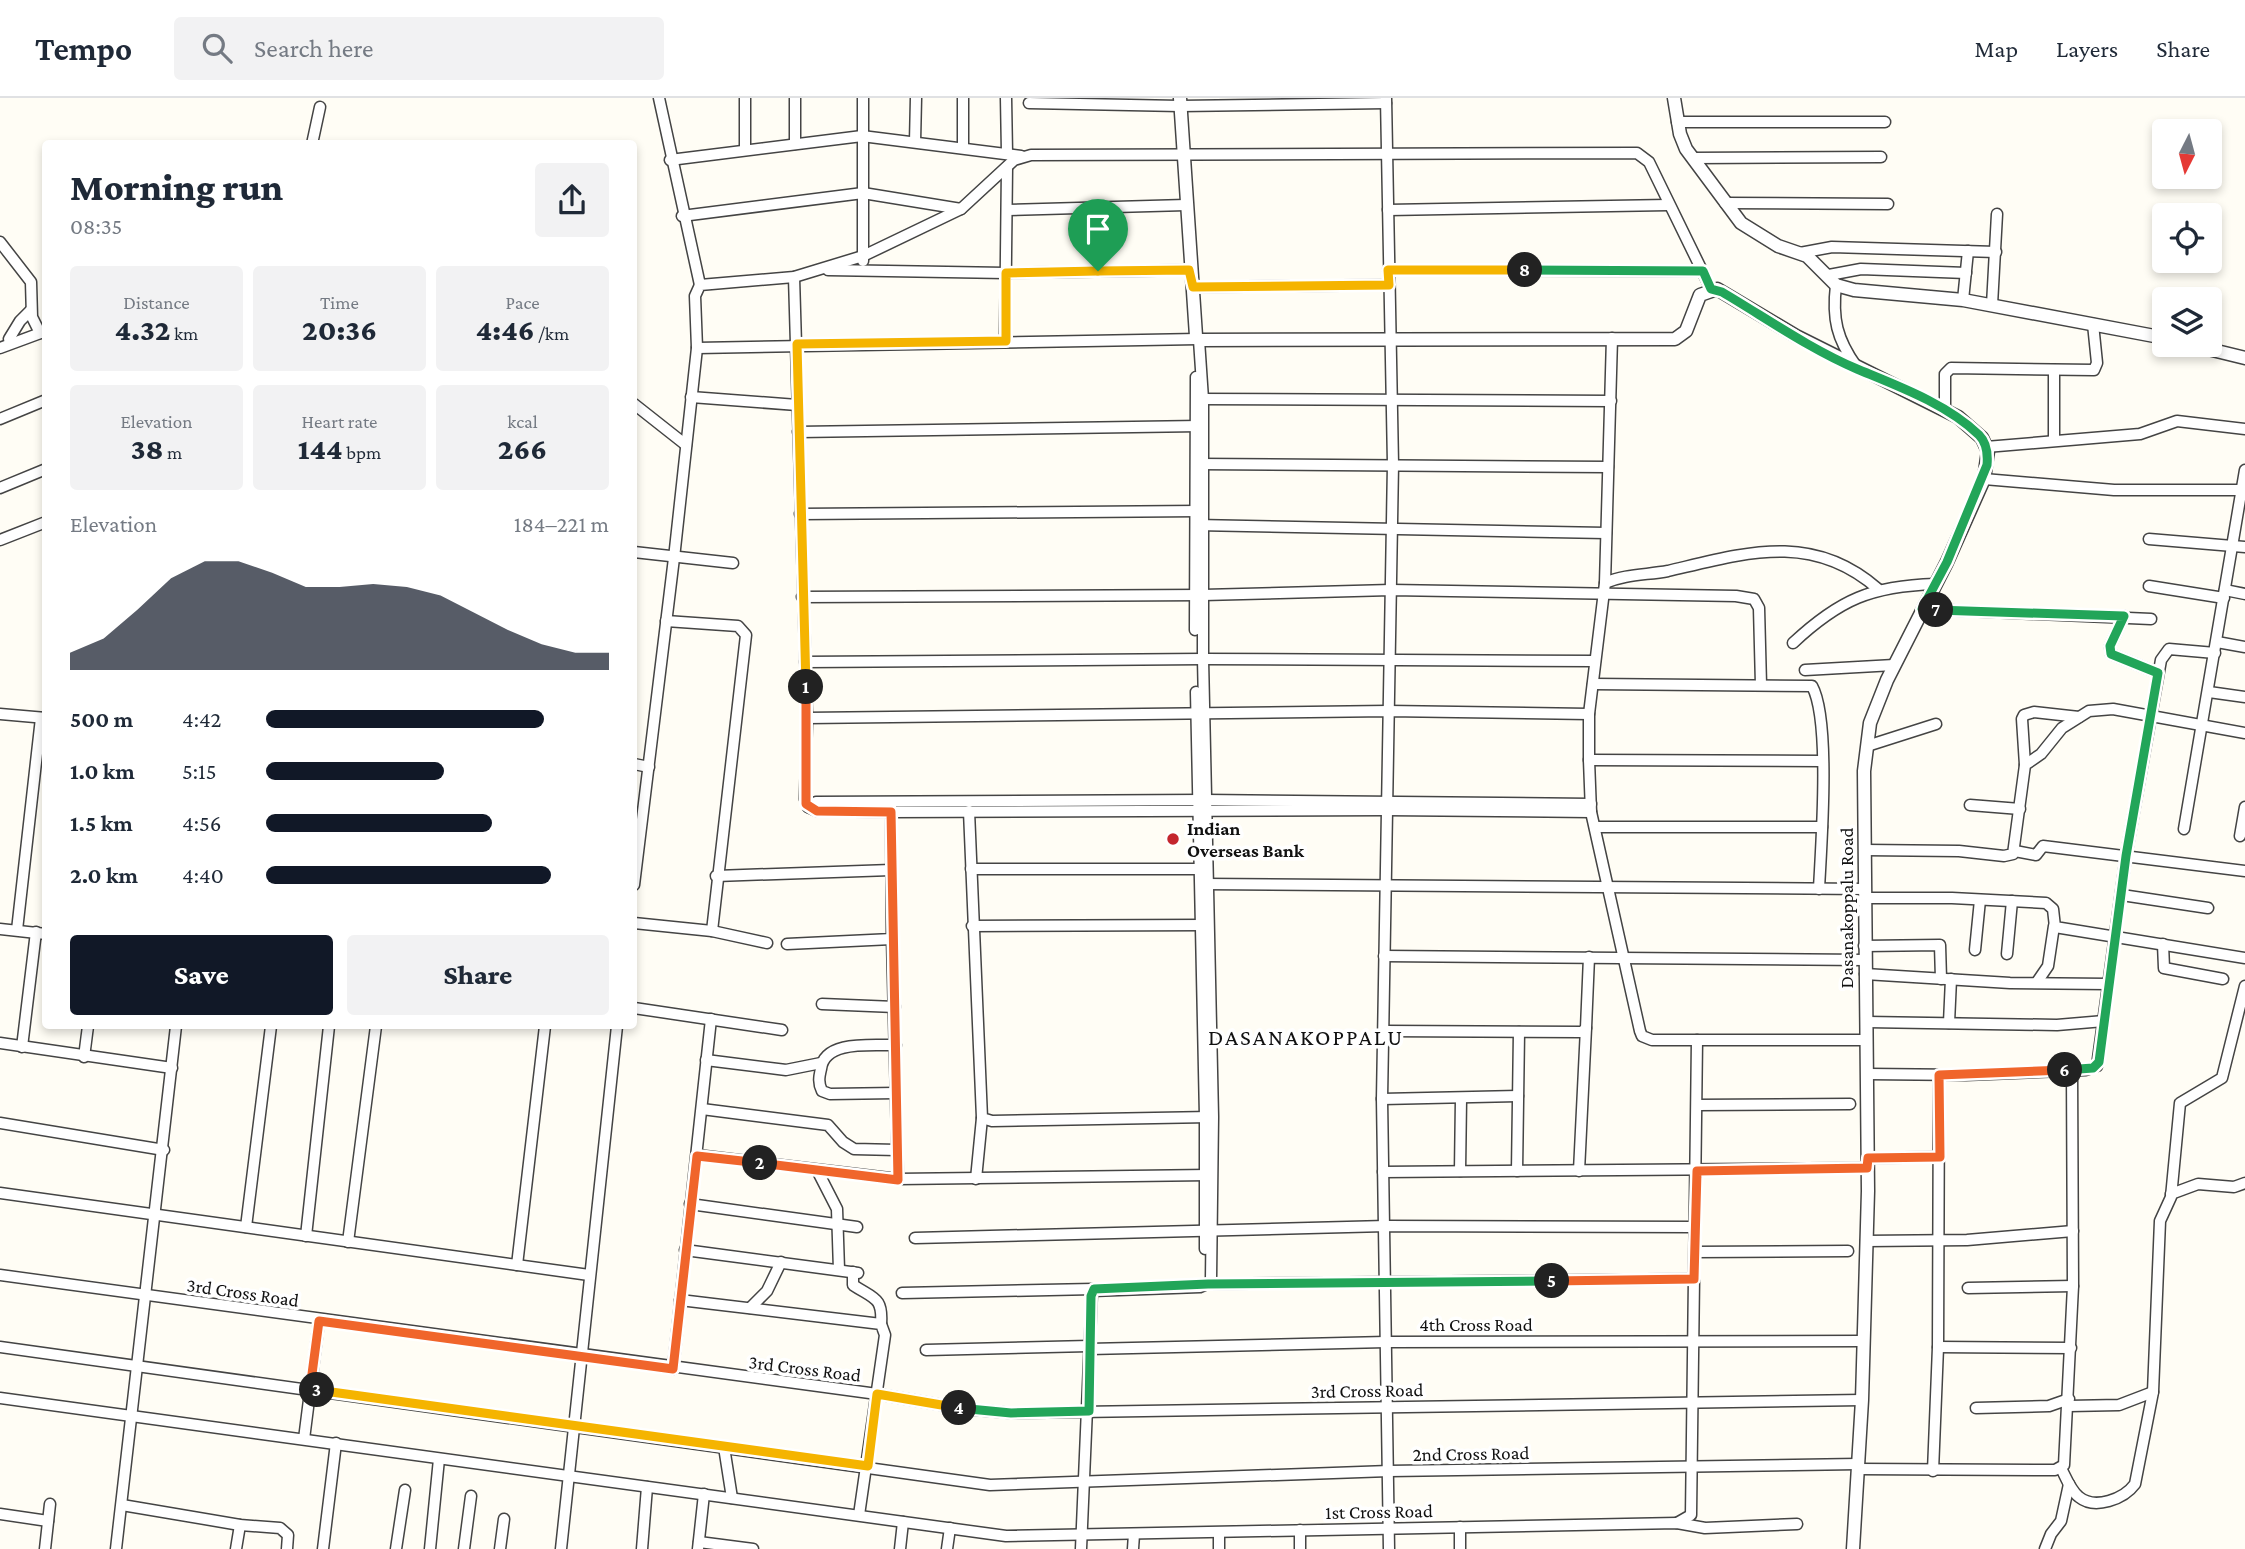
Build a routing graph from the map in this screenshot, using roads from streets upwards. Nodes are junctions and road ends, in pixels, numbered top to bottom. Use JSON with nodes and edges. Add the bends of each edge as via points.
{"nodes":[{"id":1,"x":659,"y":98,"type":"edge"},
{"id":2,"x":746,"y":98,"type":"edge"},
{"id":3,"x":795,"y":98,"type":"edge"},
{"id":4,"x":863,"y":98,"type":"edge"},
{"id":5,"x":916,"y":98,"type":"edge"},
{"id":6,"x":963,"y":98,"type":"edge"},
{"id":7,"x":1006,"y":98,"type":"edge"},
{"id":8,"x":1674,"y":98,"type":"edge"},
{"id":9,"x":1386,"y":101,"type":"edge"},
{"id":10,"x":1180,"y":102,"type":"edge"},
{"id":11,"x":1029,"y":103,"type":"dead end"},
{"id":12,"x":320,"y":107,"type":"dead end"},
{"id":13,"x":1677,"y":122,"type":"junction"},
{"id":14,"x":1885,"y":122,"type":"dead end"},
{"id":15,"x":862,"y":136,"type":"junction"},
{"id":16,"x":313,"y":140,"type":"edge"},
{"id":17,"x":915,"y":142,"type":"junction"},
{"id":18,"x":794,"y":144,"type":"junction"},
{"id":19,"x":963,"y":148,"type":"junction"},
{"id":20,"x":745,"y":150,"type":"junction"},
{"id":21,"x":1387,"y":152,"type":"junction"},
{"id":22,"x":1007,"y":153,"type":"junction"},
{"id":23,"x":1182,"y":155,"type":"junction"},
{"id":24,"x":1021,"y":156,"type":"junction"},
{"id":25,"x":1881,"y":157,"type":"dead end"},
{"id":26,"x":1693,"y":158,"type":"junction"},
{"id":27,"x":670,"y":160,"type":"junction"},
{"id":28,"x":1007,"y":167,"type":"junction"},
{"id":29,"x":863,"y":193,"type":"junction"},
{"id":30,"x":1725,"y":203,"type":"junction"},
{"id":31,"x":1888,"y":204,"type":"dead end"},
{"id":32,"x":1186,"y":205,"type":"junction"},
{"id":33,"x":1668,"y":205,"type":"junction"},
{"id":34,"x":961,"y":209,"type":"junction"},
{"id":35,"x":1007,"y":210,"type":"junction"},
{"id":36,"x":1388,"y":210,"type":"junction"},
{"id":37,"x":1997,"y":214,"type":"dead end"},
{"id":38,"x":682,"y":216,"type":"junction"},
{"id":39,"x":0,"y":242,"type":"edge"},
{"id":40,"x":1968,"y":251,"type":"junction"},
{"id":41,"x":1996,"y":252,"type":"junction"},
{"id":42,"x":1800,"y":253,"type":"junction"},
{"id":43,"x":863,"y":256,"type":"junction"},
{"id":44,"x":817,"y":270,"type":"junction"},
{"id":45,"x":1189,"y":270,"type":"junction"},
{"id":46,"x":1388,"y":270,"type":"junction"},
{"id":47,"x":864,"y":271,"type":"junction"},
{"id":48,"x":1703,"y":271,"type":"junction"},
{"id":49,"x":1006,"y":273,"type":"junction"},
{"id":50,"x":1966,"y":273,"type":"junction"},
{"id":51,"x":794,"y":277,"type":"junction"},
{"id":52,"x":1832,"y":280,"type":"junction"},
{"id":53,"x":700,"y":285,"type":"junction"},
{"id":54,"x":1389,"y":285,"type":"junction"},
{"id":55,"x":1193,"y":287,"type":"junction"},
{"id":56,"x":1711,"y":289,"type":"junction"},
{"id":57,"x":1963,"y":300,"type":"junction"},
{"id":58,"x":1992,"y":305,"type":"junction"},
{"id":59,"x":31,"y":310,"type":"junction"},
{"id":60,"x":2093,"y":324,"type":"junction"},
{"id":61,"x":42,"y":330,"type":"edge"},
{"id":62,"x":42,"y":332,"type":"edge"},
{"id":63,"x":2152,"y":335,"type":"edge"},
{"id":64,"x":1391,"y":338,"type":"junction"},
{"id":65,"x":1612,"y":338,"type":"junction"},
{"id":66,"x":10,"y":339,"type":"edge"},
{"id":67,"x":1006,"y":341,"type":"junction"},
{"id":68,"x":1199,"y":343,"type":"junction"},
{"id":69,"x":797,"y":344,"type":"junction"},
{"id":70,"x":0,"y":348,"type":"edge"},
{"id":71,"x":697,"y":348,"type":"junction"},
{"id":72,"x":2222,"y":352,"type":"edge"},
{"id":73,"x":2245,"y":358,"type":"edge"},
{"id":74,"x":1858,"y":369,"type":"junction"},
{"id":75,"x":2054,"y":371,"type":"junction"},
{"id":76,"x":691,"y":397,"type":"junction"},
{"id":77,"x":1200,"y":399,"type":"junction"},
{"id":78,"x":1391,"y":399,"type":"junction"},
{"id":79,"x":1611,"y":401,"type":"junction"},
{"id":80,"x":42,"y":402,"type":"edge"},
{"id":81,"x":797,"y":405,"type":"junction"},
{"id":82,"x":637,"y":406,"type":"edge"},
{"id":83,"x":1945,"y":410,"type":"junction"},
{"id":84,"x":0,"y":419,"type":"edge"},
{"id":85,"x":1199,"y":426,"type":"junction"},
{"id":86,"x":2245,"y":429,"type":"edge"},
{"id":87,"x":797,"y":432,"type":"junction"},
{"id":88,"x":2054,"y":439,"type":"junction"},
{"id":89,"x":686,"y":445,"type":"junction"},
{"id":90,"x":1986,"y":447,"type":"junction"},
{"id":91,"x":1200,"y":464,"type":"junction"},
{"id":92,"x":1393,"y":464,"type":"junction"},
{"id":93,"x":1608,"y":467,"type":"junction"},
{"id":94,"x":42,"y":471,"type":"edge"},
{"id":95,"x":2245,"y":473,"type":"edge"},
{"id":96,"x":1984,"y":479,"type":"junction"},
{"id":97,"x":0,"y":488,"type":"edge"},
{"id":98,"x":2242,"y":494,"type":"edge"},
{"id":99,"x":1199,"y":511,"type":"junction"},
{"id":100,"x":800,"y":514,"type":"junction"},
{"id":101,"x":42,"y":524,"type":"edge"},
{"id":102,"x":1200,"y":525,"type":"junction"},
{"id":103,"x":1392,"y":529,"type":"junction"},
{"id":104,"x":1606,"y":533,"type":"junction"},
{"id":105,"x":2149,"y":539,"type":"dead end"},
{"id":106,"x":0,"y":540,"type":"edge"},
{"id":107,"x":2239,"y":547,"type":"edge"},
{"id":108,"x":637,"y":552,"type":"edge"},
{"id":109,"x":674,"y":558,"type":"junction"},
{"id":110,"x":733,"y":563,"type":"dead end"},
{"id":111,"x":1935,"y":584,"type":"junction"},
{"id":112,"x":2149,"y":586,"type":"dead end"},
{"id":113,"x":1604,"y":589,"type":"junction"},
{"id":114,"x":1878,"y":589,"type":"junction"},
{"id":115,"x":1391,"y":590,"type":"junction"},
{"id":116,"x":2225,"y":594,"type":"junction"},
{"id":117,"x":2245,"y":594,"type":"edge"},
{"id":118,"x":1199,"y":595,"type":"junction"},
{"id":119,"x":802,"y":597,"type":"junction"},
{"id":120,"x":1922,"y":609,"type":"junction"},
{"id":121,"x":2124,"y":616,"type":"junction"},
{"id":122,"x":2151,"y":619,"type":"dead end"},
{"id":123,"x":666,"y":621,"type":"junction"},
{"id":124,"x":1793,"y":643,"type":"dead end"},
{"id":125,"x":2216,"y":647,"type":"junction"},
{"id":126,"x":2245,"y":647,"type":"edge"},
{"id":127,"x":1199,"y":659,"type":"junction"},
{"id":128,"x":1389,"y":659,"type":"junction"},
{"id":129,"x":1595,"y":661,"type":"junction"},
{"id":130,"x":805,"y":662,"type":"junction"},
{"id":131,"x":1894,"y":666,"type":"junction"},
{"id":132,"x":1805,"y":670,"type":"dead end"},
{"id":133,"x":2158,"y":673,"type":"junction"},
{"id":134,"x":1592,"y":684,"type":"junction"},
{"id":135,"x":1761,"y":685,"type":"junction"},
{"id":136,"x":2209,"y":692,"type":"junction"},
{"id":137,"x":2245,"y":697,"type":"edge"},
{"id":138,"x":1388,"y":711,"type":"junction"},
{"id":139,"x":1200,"y":713,"type":"junction"},
{"id":140,"x":1590,"y":713,"type":"junction"},
{"id":141,"x":0,"y":714,"type":"edge"},
{"id":142,"x":2150,"y":716,"type":"junction"},
{"id":143,"x":2079,"y":717,"type":"junction"},
{"id":144,"x":42,"y":718,"type":"edge"},
{"id":145,"x":807,"y":718,"type":"junction"},
{"id":146,"x":1936,"y":724,"type":"dead end"},
{"id":147,"x":2204,"y":725,"type":"junction"},
{"id":148,"x":42,"y":726,"type":"edge"},
{"id":149,"x":2245,"y":733,"type":"edge"},
{"id":150,"x":1867,"y":746,"type":"junction"},
{"id":151,"x":1589,"y":760,"type":"junction"},
{"id":152,"x":1822,"y":761,"type":"junction"},
{"id":153,"x":637,"y":765,"type":"edge"},
{"id":154,"x":2025,"y":765,"type":"junction"},
{"id":155,"x":649,"y":767,"type":"junction"},
{"id":156,"x":1201,"y":805,"type":"junction"},
{"id":157,"x":1970,"y":805,"type":"dead end"},
{"id":158,"x":1387,"y":806,"type":"junction"},
{"id":159,"x":2245,"y":807,"type":"edge"},
{"id":160,"x":891,"y":808,"type":"junction"},
{"id":161,"x":1591,"y":808,"type":"junction"},
{"id":162,"x":2020,"y":809,"type":"junction"},
{"id":163,"x":969,"y":811,"type":"junction"},
{"id":164,"x":1595,"y":827,"type":"junction"},
{"id":165,"x":1822,"y":827,"type":"junction"},
{"id":166,"x":2184,"y":828,"type":"dead end"},
{"id":167,"x":2240,"y":836,"type":"dead end"},
{"id":168,"x":1865,"y":850,"type":"junction"},
{"id":169,"x":2015,"y":851,"type":"junction"},
{"id":170,"x":2126,"y":856,"type":"junction"},
{"id":171,"x":637,"y":861,"type":"edge"},
{"id":172,"x":971,"y":869,"type":"junction"},
{"id":173,"x":1200,"y":869,"type":"junction"},
{"id":174,"x":891,"y":870,"type":"junction"},
{"id":175,"x":2245,"y":871,"type":"edge"},
{"id":176,"x":716,"y":876,"type":"junction"},
{"id":177,"x":1204,"y":884,"type":"junction"},
{"id":178,"x":1387,"y":887,"type":"junction"},
{"id":179,"x":1608,"y":889,"type":"junction"},
{"id":180,"x":1819,"y":889,"type":"junction"},
{"id":181,"x":1865,"y":894,"type":"junction"},
{"id":182,"x":2122,"y":895,"type":"junction"},
{"id":183,"x":1980,"y":900,"type":"junction"},
{"id":184,"x":2012,"y":901,"type":"junction"},
{"id":185,"x":2208,"y":908,"type":"dead end"},
{"id":186,"x":637,"y":923,"type":"edge"},
{"id":187,"x":1204,"y":925,"type":"junction"},
{"id":188,"x":972,"y":926,"type":"junction"},
{"id":189,"x":2054,"y":926,"type":"junction"},
{"id":190,"x":0,"y":929,"type":"edge"},
{"id":191,"x":17,"y":930,"type":"junction"},
{"id":192,"x":712,"y":931,"type":"junction"},
{"id":193,"x":41,"y":933,"type":"edge"},
{"id":194,"x":892,"y":939,"type":"junction"},
{"id":195,"x":2117,"y":939,"type":"junction"},
{"id":196,"x":767,"y":943,"type":"dead end"},
{"id":197,"x":787,"y":944,"type":"dead end"},
{"id":198,"x":2163,"y":944,"type":"junction"},
{"id":199,"x":1975,"y":950,"type":"dead end"},
{"id":200,"x":1864,"y":953,"type":"junction"},
{"id":201,"x":2007,"y":954,"type":"dead end"},
{"id":202,"x":1384,"y":956,"type":"junction"},
{"id":203,"x":1589,"y":957,"type":"junction"},
{"id":204,"x":1624,"y":957,"type":"junction"},
{"id":205,"x":2245,"y":958,"type":"edge"},
{"id":206,"x":1865,"y":974,"type":"junction"},
{"id":207,"x":1946,"y":979,"type":"junction"},
{"id":208,"x":2223,"y":979,"type":"dead end"},
{"id":209,"x":2037,"y":982,"type":"junction"},
{"id":210,"x":2109,"y":984,"type":"junction"},
{"id":211,"x":2245,"y":986,"type":"edge"},
{"id":212,"x":822,"y":1004,"type":"dead end"},
{"id":213,"x":895,"y":1007,"type":"junction"},
{"id":214,"x":2243,"y":1007,"type":"edge"},
{"id":215,"x":637,"y":1008,"type":"edge"},
{"id":216,"x":710,"y":1019,"type":"junction"},
{"id":217,"x":2104,"y":1021,"type":"junction"},
{"id":218,"x":1867,"y":1022,"type":"junction"},
{"id":219,"x":1949,"y":1023,"type":"junction"},
{"id":220,"x":1586,"y":1028,"type":"junction"},
{"id":221,"x":88,"y":1029,"type":"edge"},
{"id":222,"x":176,"y":1029,"type":"edge"},
{"id":223,"x":271,"y":1029,"type":"edge"},
{"id":224,"x":329,"y":1029,"type":"edge"},
{"id":225,"x":376,"y":1029,"type":"edge"},
{"id":226,"x":545,"y":1029,"type":"edge"},
{"id":227,"x":617,"y":1029,"type":"edge"},
{"id":228,"x":782,"y":1030,"type":"dead end"},
{"id":229,"x":1384,"y":1031,"type":"junction"},
{"id":230,"x":1519,"y":1032,"type":"junction"},
{"id":231,"x":1697,"y":1040,"type":"junction"},
{"id":232,"x":1867,"y":1040,"type":"junction"},
{"id":233,"x":0,"y":1043,"type":"edge"},
{"id":234,"x":896,"y":1045,"type":"junction"},
{"id":235,"x":22,"y":1047,"type":"junction"},
{"id":236,"x":84,"y":1056,"type":"junction"},
{"id":237,"x":706,"y":1060,"type":"junction"},
{"id":238,"x":821,"y":1063,"type":"junction"},
{"id":239,"x":172,"y":1068,"type":"junction"},
{"id":240,"x":2071,"y":1070,"type":"junction"},
{"id":241,"x":1868,"y":1074,"type":"junction"},
{"id":242,"x":1939,"y":1075,"type":"junction"},
{"id":243,"x":896,"y":1093,"type":"junction"},
{"id":244,"x":1518,"y":1096,"type":"junction"},
{"id":245,"x":1461,"y":1099,"type":"junction"},
{"id":246,"x":1382,"y":1100,"type":"junction"},
{"id":247,"x":1850,"y":1104,"type":"dead end"},
{"id":248,"x":1697,"y":1105,"type":"junction"},
{"id":249,"x":702,"y":1110,"type":"junction"},
{"id":250,"x":1209,"y":1117,"type":"junction"},
{"id":251,"x":982,"y":1118,"type":"junction"},
{"id":252,"x":0,"y":1123,"type":"edge"},
{"id":253,"x":164,"y":1150,"type":"junction"},
{"id":254,"x":897,"y":1150,"type":"junction"},
{"id":255,"x":697,"y":1156,"type":"junction"},
{"id":256,"x":1940,"y":1157,"type":"junction"},
{"id":257,"x":1868,"y":1163,"type":"junction"},
{"id":258,"x":817,"y":1170,"type":"junction"},
{"id":259,"x":1460,"y":1171,"type":"junction"},
{"id":260,"x":1517,"y":1171,"type":"junction"},
{"id":261,"x":1579,"y":1171,"type":"junction"},
{"id":262,"x":1697,"y":1171,"type":"junction"},
{"id":263,"x":1383,"y":1172,"type":"junction"},
{"id":264,"x":1208,"y":1175,"type":"junction"},
{"id":265,"x":976,"y":1179,"type":"junction"},
{"id":266,"x":898,"y":1180,"type":"junction"},
{"id":267,"x":2245,"y":1183,"type":"edge"},
{"id":268,"x":0,"y":1193,"type":"edge"},
{"id":269,"x":2171,"y":1194,"type":"junction"},
{"id":270,"x":690,"y":1204,"type":"junction"},
{"id":271,"x":154,"y":1214,"type":"junction"},
{"id":272,"x":837,"y":1225,"type":"junction"},
{"id":273,"x":1386,"y":1226,"type":"junction"},
{"id":274,"x":246,"y":1227,"type":"junction"},
{"id":275,"x":857,"y":1227,"type":"dead end"},
{"id":276,"x":1695,"y":1227,"type":"junction"},
{"id":277,"x":1208,"y":1230,"type":"junction"},
{"id":278,"x":2073,"y":1231,"type":"junction"},
{"id":279,"x":306,"y":1236,"type":"junction"},
{"id":280,"x":915,"y":1238,"type":"dead end"},
{"id":281,"x":1866,"y":1241,"type":"junction"},
{"id":282,"x":1939,"y":1241,"type":"junction"},
{"id":283,"x":348,"y":1242,"type":"junction"},
{"id":284,"x":685,"y":1250,"type":"junction"},
{"id":285,"x":1848,"y":1251,"type":"dead end"},
{"id":286,"x":1695,"y":1252,"type":"junction"},
{"id":287,"x":781,"y":1262,"type":"junction"},
{"id":288,"x":517,"y":1265,"type":"junction"},
{"id":289,"x":839,"y":1270,"type":"junction"},
{"id":290,"x":0,"y":1275,"type":"edge"},
{"id":291,"x":589,"y":1275,"type":"junction"},
{"id":292,"x":1694,"y":1279,"type":"junction"},
{"id":293,"x":1384,"y":1283,"type":"junction"},
{"id":294,"x":1208,"y":1284,"type":"junction"},
{"id":295,"x":2073,"y":1286,"type":"junction"},
{"id":296,"x":1968,"y":1288,"type":"dead end"},
{"id":297,"x":1094,"y":1289,"type":"junction"},
{"id":298,"x":902,"y":1293,"type":"dead end"},
{"id":299,"x":144,"y":1296,"type":"junction"},
{"id":300,"x":680,"y":1300,"type":"junction"},
{"id":301,"x":750,"y":1308,"type":"junction"},
{"id":302,"x":319,"y":1321,"type":"junction"},
{"id":303,"x":881,"y":1324,"type":"junction"},
{"id":304,"x":1694,"y":1340,"type":"junction"},
{"id":305,"x":1864,"y":1341,"type":"junction"},
{"id":306,"x":1385,"y":1342,"type":"junction"},
{"id":307,"x":0,"y":1347,"type":"edge"},
{"id":308,"x":1089,"y":1347,"type":"junction"},
{"id":309,"x":1938,"y":1348,"type":"junction"},
{"id":310,"x":2071,"y":1348,"type":"junction"},
{"id":311,"x":926,"y":1350,"type":"dead end"},
{"id":312,"x":582,"y":1356,"type":"junction"},
{"id":313,"x":136,"y":1366,"type":"junction"},
{"id":314,"x":673,"y":1369,"type":"junction"},
{"id":315,"x":310,"y":1389,"type":"junction"},
{"id":316,"x":2153,"y":1392,"type":"junction"},
{"id":317,"x":877,"y":1394,"type":"junction"},
{"id":318,"x":0,"y":1398,"type":"edge"},
{"id":319,"x":1862,"y":1400,"type":"junction"},
{"id":320,"x":2069,"y":1402,"type":"junction"},
{"id":321,"x":1693,"y":1403,"type":"junction"},
{"id":322,"x":1386,"y":1408,"type":"junction"},
{"id":323,"x":1976,"y":1408,"type":"dead end"},
{"id":324,"x":1089,"y":1411,"type":"junction"},
{"id":325,"x":130,"y":1414,"type":"junction"},
{"id":326,"x":573,"y":1427,"type":"junction"},
{"id":327,"x":304,"y":1439,"type":"junction"},
{"id":328,"x":336,"y":1443,"type":"junction"},
{"id":329,"x":724,"y":1447,"type":"junction"},
{"id":330,"x":439,"y":1459,"type":"junction"},
{"id":331,"x":868,"y":1466,"type":"junction"},
{"id":332,"x":1693,"y":1467,"type":"junction"},
{"id":333,"x":1858,"y":1467,"type":"junction"},
{"id":334,"x":2061,"y":1468,"type":"junction"},
{"id":335,"x":1389,"y":1471,"type":"junction"},
{"id":336,"x":1933,"y":1471,"type":"junction"},
{"id":337,"x":568,"y":1476,"type":"junction"},
{"id":338,"x":1086,"y":1482,"type":"junction"},
{"id":339,"x":2069,"y":1484,"type":"junction"},
{"id":340,"x":647,"y":1487,"type":"junction"},
{"id":341,"x":405,"y":1490,"type":"dead end"},
{"id":342,"x":704,"y":1494,"type":"junction"},
{"id":343,"x":471,"y":1496,"type":"dead end"},
{"id":344,"x":732,"y":1498,"type":"junction"},
{"id":345,"x":50,"y":1504,"type":"dead end"},
{"id":346,"x":122,"y":1505,"type":"junction"},
{"id":347,"x":0,"y":1514,"type":"edge"},
{"id":348,"x":859,"y":1516,"type":"junction"},
{"id":349,"x":504,"y":1519,"type":"dead end"},
{"id":350,"x":48,"y":1521,"type":"junction"},
{"id":351,"x":902,"y":1522,"type":"junction"},
{"id":352,"x":1677,"y":1524,"type":"junction"},
{"id":353,"x":1797,"y":1524,"type":"dead end"},
{"id":354,"x":240,"y":1525,"type":"junction"},
{"id":355,"x":1460,"y":1527,"type":"junction"},
{"id":356,"x":950,"y":1528,"type":"junction"},
{"id":357,"x":1390,"y":1528,"type":"junction"},
{"id":358,"x":1300,"y":1530,"type":"junction"},
{"id":359,"x":1219,"y":1533,"type":"junction"},
{"id":360,"x":1083,"y":1534,"type":"junction"},
{"id":361,"x":1134,"y":1534,"type":"junction"},
{"id":362,"x":698,"y":1546,"type":"edge"},
{"id":363,"x":45,"y":1549,"type":"edge"},
{"id":364,"x":116,"y":1549,"type":"edge"},
{"id":365,"x":236,"y":1549,"type":"edge"},
{"id":366,"x":288,"y":1549,"type":"edge"},
{"id":367,"x":323,"y":1549,"type":"edge"},
{"id":368,"x":396,"y":1549,"type":"edge"},
{"id":369,"x":429,"y":1549,"type":"edge"},
{"id":370,"x":464,"y":1549,"type":"edge"},
{"id":371,"x":500,"y":1549,"type":"edge"},
{"id":372,"x":561,"y":1549,"type":"edge"},
{"id":373,"x":642,"y":1549,"type":"edge"},
{"id":374,"x":748,"y":1549,"type":"edge"},
{"id":375,"x":900,"y":1549,"type":"edge"},
{"id":376,"x":947,"y":1549,"type":"edge"},
{"id":377,"x":1081,"y":1549,"type":"edge"},
{"id":378,"x":1133,"y":1549,"type":"edge"},
{"id":379,"x":1219,"y":1549,"type":"edge"},
{"id":380,"x":1300,"y":1549,"type":"edge"},
{"id":381,"x":1389,"y":1549,"type":"edge"},
{"id":382,"x":1460,"y":1549,"type":"edge"},
{"id":383,"x":1853,"y":1549,"type":"edge"},
{"id":384,"x":2045,"y":1549,"type":"edge"}],
"edges":[{"from":1,"to":27,"type":"street"},
{"from":2,"to":20,"type":"street"},
{"from":3,"to":18,"type":"street"},
{"from":4,"to":15,"type":"street"},
{"from":5,"to":17,"type":"street"},
{"from":6,"to":19,"type":"street"},
{"from":7,"to":22,"type":"street"},
{"from":8,"to":13,"type":"street"},
{"from":9,"to":10,"type":"street"},
{"from":9,"to":21,"type":"street"},
{"from":10,"to":11,"type":"street"},
{"from":10,"to":23,"type":"street"},
{"from":12,"to":16,"type":"street"},
{"from":13,"to":14,"type":"street"},
{"from":13,"to":26,"type":"street"},
{"from":15,"to":17,"type":"street"},
{"from":15,"to":18,"type":"street"},
{"from":15,"to":29,"type":"street"},
{"from":17,"to":19,"type":"street"},
{"from":18,"to":20,"type":"street"},
{"from":19,"to":22,"type":"street"},
{"from":20,"to":27,"type":"street"},
{"from":21,"to":23,"type":"street"},
{"from":21,"to":33,"type":"street","via":[[1637,153],[1649,162]]},
{"from":21,"to":36,"type":"street"},
{"from":22,"to":24,"type":"street"},
{"from":23,"to":24,"type":"street"},
{"from":23,"to":32,"type":"street"},
{"from":24,"to":28,"type":"street"},
{"from":25,"to":26,"type":"street"},
{"from":26,"to":30,"type":"street"},
{"from":27,"to":38,"type":"street"},
{"from":28,"to":34,"type":"street"},
{"from":28,"to":35,"type":"street"},
{"from":29,"to":34,"type":"street"},
{"from":29,"to":38,"type":"street"},
{"from":29,"to":43,"type":"street"},
{"from":30,"to":31,"type":"street"},
{"from":30,"to":42,"type":"street","via":[[1753,232]]},
{"from":32,"to":35,"type":"street"},
{"from":32,"to":45,"type":"street"},
{"from":33,"to":36,"type":"street"},
{"from":33,"to":48,"type":"street"},
{"from":34,"to":43,"type":"street"},
{"from":35,"to":49,"type":"street"},
{"from":36,"to":46,"type":"street"},
{"from":37,"to":41,"type":"street"},
{"from":38,"to":53,"type":"street"},
{"from":39,"to":59,"type":"street","via":[[30,282]]},
{"from":40,"to":41,"type":"street"},
{"from":40,"to":42,"type":"street","via":[[1832,247]]},
{"from":40,"to":50,"type":"street"},
{"from":41,"to":58,"type":"street"},
{"from":42,"to":52,"type":"street"},
{"from":43,"to":44,"type":"street"},
{"from":43,"to":47,"type":"street"},
{"from":44,"to":47,"type":"street"},
{"from":44,"to":51,"type":"street"},
{"from":45,"to":49,"type":"street"},
{"from":45,"to":55,"type":"street"},
{"from":46,"to":48,"type":"street"},
{"from":46,"to":54,"type":"street"},
{"from":47,"to":49,"type":"street"},
{"from":48,"to":56,"type":"street"},
{"from":49,"to":67,"type":"street"},
{"from":50,"to":52,"type":"street","via":[[1861,269]]},
{"from":50,"to":57,"type":"street"},
{"from":51,"to":53,"type":"street"},
{"from":51,"to":69,"type":"street"},
{"from":52,"to":57,"type":"street","via":[[1854,290]]},
{"from":52,"to":74,"type":"street","via":[[1835,329]]},
{"from":53,"to":71,"type":"street","via":[[695,296]]},
{"from":54,"to":55,"type":"street"},
{"from":54,"to":64,"type":"street"},
{"from":55,"to":68,"type":"street"},
{"from":56,"to":65,"type":"street","via":[[1700,295],[1682,336]]},
{"from":56,"to":74,"type":"street"},
{"from":57,"to":58,"type":"street"},
{"from":58,"to":60,"type":"street"},
{"from":59,"to":61,"type":"street"},
{"from":59,"to":66,"type":"street"},
{"from":60,"to":63,"type":"street"},
{"from":60,"to":75,"type":"street","via":[[2094,370]]},
{"from":62,"to":66,"type":"street"},
{"from":64,"to":65,"type":"street"},
{"from":64,"to":68,"type":"street"},
{"from":64,"to":78,"type":"street"},
{"from":65,"to":79,"type":"street"},
{"from":66,"to":70,"type":"street"},
{"from":67,"to":68,"type":"street"},
{"from":67,"to":69,"type":"street"},
{"from":68,"to":77,"type":"street"},
{"from":69,"to":71,"type":"street"},
{"from":69,"to":81,"type":"street"},
{"from":71,"to":76,"type":"street"},
{"from":72,"to":73,"type":"street"},
{"from":74,"to":83,"type":"street"},
{"from":75,"to":83,"type":"street","via":[[1951,368],[1945,374]]},
{"from":75,"to":88,"type":"street"},
{"from":76,"to":81,"type":"street"},
{"from":76,"to":89,"type":"street"},
{"from":77,"to":78,"type":"street"},
{"from":77,"to":85,"type":"street"},
{"from":78,"to":79,"type":"street"},
{"from":78,"to":92,"type":"street"},
{"from":79,"to":93,"type":"street"},
{"from":80,"to":84,"type":"street"},
{"from":81,"to":87,"type":"street"},
{"from":82,"to":89,"type":"street"},
{"from":83,"to":90,"type":"street","via":[[1982,438]]},
{"from":85,"to":87,"type":"street"},
{"from":85,"to":91,"type":"street"},
{"from":86,"to":88,"type":"street","via":[[2177,421],[2140,434]]},
{"from":87,"to":100,"type":"street"},
{"from":88,"to":90,"type":"street"},
{"from":89,"to":109,"type":"street"},
{"from":90,"to":96,"type":"street","name":"Dasanakoppalu Road"},
{"from":91,"to":92,"type":"street"},
{"from":91,"to":99,"type":"street"},
{"from":92,"to":93,"type":"street"},
{"from":92,"to":103,"type":"street"},
{"from":93,"to":104,"type":"street"},
{"from":94,"to":97,"type":"street"},
{"from":95,"to":98,"type":"street"},
{"from":96,"to":98,"type":"street"},
{"from":96,"to":111,"type":"street","name":"Dasanakoppalu Road"},
{"from":98,"to":107,"type":"street"},
{"from":99,"to":100,"type":"street"},
{"from":99,"to":102,"type":"street"},
{"from":100,"to":119,"type":"street"},
{"from":101,"to":106,"type":"street"},
{"from":102,"to":103,"type":"street"},
{"from":102,"to":118,"type":"street"},
{"from":103,"to":104,"type":"street"},
{"from":103,"to":115,"type":"street"},
{"from":104,"to":113,"type":"street"},
{"from":105,"to":107,"type":"street"},
{"from":107,"to":116,"type":"street"},
{"from":108,"to":109,"type":"street"},
{"from":109,"to":110,"type":"street"},
{"from":109,"to":123,"type":"street"},
{"from":111,"to":114,"type":"street"},
{"from":111,"to":120,"type":"street","name":"Dasanakoppalu Road"},
{"from":112,"to":116,"type":"street"},
{"from":113,"to":114,"type":"street","via":[[1617,578],[1785,550],[1838,562]]},
{"from":113,"to":115,"type":"street"},
{"from":113,"to":129,"type":"street"},
{"from":113,"to":135,"type":"street","via":[[1754,599],[1759,608]]},
{"from":114,"to":124,"type":"street","via":[[1839,608]]},
{"from":115,"to":118,"type":"street"},
{"from":115,"to":128,"type":"street"},
{"from":116,"to":117,"type":"street"},
{"from":116,"to":125,"type":"street"},
{"from":118,"to":119,"type":"street"},
{"from":118,"to":127,"type":"street"},
{"from":119,"to":130,"type":"street"},
{"from":120,"to":121,"type":"street"},
{"from":120,"to":131,"type":"street","name":"Dasanakoppalu Road"},
{"from":121,"to":122,"type":"street"},
{"from":121,"to":133,"type":"street","via":[[2110,646],[2111,654]]},
{"from":123,"to":155,"type":"street"},
{"from":123,"to":176,"type":"street","via":[[738,626],[746,635]]},
{"from":125,"to":126,"type":"street"},
{"from":125,"to":133,"type":"street","via":[[2169,649]]},
{"from":125,"to":136,"type":"street"},
{"from":127,"to":128,"type":"street"},
{"from":127,"to":130,"type":"street"},
{"from":127,"to":139,"type":"street"},
{"from":128,"to":129,"type":"street"},
{"from":128,"to":138,"type":"street"},
{"from":129,"to":134,"type":"street"},
{"from":130,"to":145,"type":"street"},
{"from":131,"to":132,"type":"street"},
{"from":131,"to":150,"type":"street","name":"Dasanakoppalu Road","via":[[1870,723]]},
{"from":133,"to":142,"type":"street"},
{"from":134,"to":135,"type":"street"},
{"from":134,"to":140,"type":"street"},
{"from":135,"to":152,"type":"street","via":[[1812,686]]},
{"from":136,"to":137,"type":"street"},
{"from":136,"to":147,"type":"street"},
{"from":138,"to":139,"type":"street"},
{"from":138,"to":140,"type":"street"},
{"from":138,"to":158,"type":"street"},
{"from":139,"to":145,"type":"street"},
{"from":139,"to":156,"type":"street"},
{"from":140,"to":151,"type":"street"},
{"from":141,"to":144,"type":"street"},
{"from":142,"to":143,"type":"street","via":[[2113,709]]},
{"from":142,"to":147,"type":"street"},
{"from":142,"to":170,"type":"street"},
{"from":143,"to":154,"type":"street","via":[[2062,727],[2041,754]]},
{"from":143,"to":154,"type":"street","via":[[2024,715]]},
{"from":145,"to":160,"type":"street","via":[[808,807],[816,802]]},
{"from":146,"to":150,"type":"street"},
{"from":147,"to":149,"type":"street"},
{"from":147,"to":166,"type":"street"},
{"from":148,"to":191,"type":"street"},
{"from":150,"to":168,"type":"street","name":"Dasanakoppalu Road"},
{"from":151,"to":152,"type":"street"},
{"from":151,"to":161,"type":"street"},
{"from":152,"to":165,"type":"street"},
{"from":153,"to":155,"type":"street"},
{"from":154,"to":162,"type":"street"},
{"from":155,"to":171,"type":"street"},
{"from":156,"to":158,"type":"street"},
{"from":156,"to":160,"type":"street"},
{"from":156,"to":163,"type":"street"},
{"from":156,"to":173,"type":"street"},
{"from":156,"to":177,"type":"street"},
{"from":157,"to":162,"type":"street"},
{"from":158,"to":161,"type":"street"},
{"from":158,"to":178,"type":"street"},
{"from":159,"to":167,"type":"street"},
{"from":160,"to":163,"type":"street"},
{"from":160,"to":174,"type":"street"},
{"from":161,"to":164,"type":"street"},
{"from":162,"to":169,"type":"street"},
{"from":163,"to":172,"type":"street"},
{"from":164,"to":165,"type":"street"},
{"from":164,"to":179,"type":"street"},
{"from":165,"to":180,"type":"street"},
{"from":168,"to":169,"type":"street","via":[[2004,856]]},
{"from":168,"to":181,"type":"street","name":"Dasanakoppalu Road"},
{"from":169,"to":170,"type":"street","via":[[2036,855],[2043,846]]},
{"from":170,"to":175,"type":"street"},
{"from":170,"to":182,"type":"street"},
{"from":172,"to":173,"type":"street"},
{"from":172,"to":188,"type":"street"},
{"from":173,"to":177,"type":"street"},
{"from":174,"to":176,"type":"street"},
{"from":174,"to":194,"type":"street"},
{"from":176,"to":192,"type":"street"},
{"from":177,"to":178,"type":"street"},
{"from":177,"to":187,"type":"street"},
{"from":178,"to":179,"type":"street"},
{"from":178,"to":202,"type":"street"},
{"from":179,"to":180,"type":"street"},
{"from":179,"to":204,"type":"street"},
{"from":180,"to":181,"type":"street"},
{"from":181,"to":183,"type":"street"},
{"from":181,"to":200,"type":"street","name":"Dasanakoppalu Road"},
{"from":182,"to":185,"type":"street"},
{"from":182,"to":195,"type":"street"},
{"from":183,"to":184,"type":"street"},
{"from":183,"to":199,"type":"street"},
{"from":184,"to":189,"type":"street","via":[[2049,905]]},
{"from":184,"to":201,"type":"street"},
{"from":186,"to":192,"type":"street"},
{"from":187,"to":188,"type":"street"},
{"from":187,"to":250,"type":"street"},
{"from":188,"to":251,"type":"street"},
{"from":189,"to":195,"type":"street"},
{"from":189,"to":209,"type":"street","via":[[2048,967]]},
{"from":190,"to":191,"type":"street"},
{"from":191,"to":193,"type":"street"},
{"from":192,"to":196,"type":"street"},
{"from":193,"to":235,"type":"street"},
{"from":194,"to":197,"type":"street"},
{"from":194,"to":213,"type":"street"},
{"from":195,"to":198,"type":"street"},
{"from":195,"to":210,"type":"street"},
{"from":198,"to":205,"type":"street"},
{"from":198,"to":208,"type":"street","via":[[2164,968]]},
{"from":200,"to":204,"type":"street"},
{"from":200,"to":206,"type":"street","name":"Dasanakoppalu Road"},
{"from":200,"to":207,"type":"street","via":[[1940,945]]},
{"from":202,"to":203,"type":"street"},
{"from":202,"to":229,"type":"street"},
{"from":203,"to":204,"type":"street"},
{"from":203,"to":220,"type":"street"},
{"from":204,"to":231,"type":"street","via":[[1642,1036]]},
{"from":206,"to":207,"type":"street"},
{"from":206,"to":218,"type":"street","name":"Dasanakoppalu Road"},
{"from":207,"to":209,"type":"street"},
{"from":207,"to":219,"type":"street"},
{"from":209,"to":210,"type":"street"},
{"from":210,"to":217,"type":"street"},
{"from":211,"to":214,"type":"street"},
{"from":212,"to":213,"type":"street"},
{"from":213,"to":234,"type":"street"},
{"from":214,"to":269,"type":"street","via":[[2221,1078],[2180,1103]]},
{"from":215,"to":216,"type":"street"},
{"from":216,"to":228,"type":"street"},
{"from":216,"to":237,"type":"street"},
{"from":217,"to":219,"type":"street"},
{"from":217,"to":240,"type":"street","via":[[2097,1066]]},
{"from":218,"to":219,"type":"street"},
{"from":218,"to":232,"type":"street","name":"Dasanakoppalu Road"},
{"from":220,"to":230,"type":"street","via":[[1577,1033]]},
{"from":220,"to":261,"type":"street"},
{"from":221,"to":236,"type":"street"},
{"from":222,"to":239,"type":"street"},
{"from":223,"to":274,"type":"street"},
{"from":224,"to":279,"type":"street"},
{"from":225,"to":283,"type":"street"},
{"from":226,"to":288,"type":"street"},
{"from":227,"to":291,"type":"street"},
{"from":229,"to":230,"type":"street"},
{"from":229,"to":246,"type":"street"},
{"from":230,"to":244,"type":"street"},
{"from":231,"to":232,"type":"street"},
{"from":231,"to":248,"type":"street"},
{"from":232,"to":241,"type":"street","name":"Dasanakoppalu Road"},
{"from":233,"to":235,"type":"street"},
{"from":234,"to":238,"type":"street","via":[[841,1047]]},
{"from":234,"to":243,"type":"street"},
{"from":235,"to":236,"type":"street"},
{"from":236,"to":239,"type":"street"},
{"from":237,"to":238,"type":"street","via":[[786,1070]]},
{"from":237,"to":249,"type":"street"},
{"from":238,"to":243,"type":"street","via":[[820,1087],[826,1093]]},
{"from":239,"to":253,"type":"street"},
{"from":240,"to":242,"type":"street"},
{"from":240,"to":278,"type":"street"},
{"from":241,"to":242,"type":"street"},
{"from":241,"to":257,"type":"street","name":"Dasanakoppalu Road"},
{"from":242,"to":256,"type":"street"},
{"from":243,"to":254,"type":"street"},
{"from":244,"to":245,"type":"street"},
{"from":244,"to":260,"type":"street"},
{"from":245,"to":246,"type":"street"},
{"from":245,"to":259,"type":"street"},
{"from":246,"to":263,"type":"street"},
{"from":247,"to":248,"type":"street"},
{"from":248,"to":262,"type":"street"},
{"from":249,"to":254,"type":"street","via":[[828,1125],[854,1149]]},
{"from":249,"to":255,"type":"street"},
{"from":250,"to":251,"type":"street"},
{"from":250,"to":264,"type":"street"},
{"from":251,"to":265,"type":"street"},
{"from":252,"to":253,"type":"street"},
{"from":253,"to":271,"type":"street"},
{"from":254,"to":266,"type":"street"},
{"from":255,"to":258,"type":"street"},
{"from":255,"to":270,"type":"street"},
{"from":256,"to":257,"type":"street"},
{"from":256,"to":282,"type":"street"},
{"from":257,"to":262,"type":"street"},
{"from":257,"to":281,"type":"street","name":"Dasanakoppalu Road"},
{"from":258,"to":266,"type":"street"},
{"from":258,"to":272,"type":"street","via":[[837,1209]]},
{"from":259,"to":260,"type":"street"},
{"from":259,"to":263,"type":"street"},
{"from":260,"to":261,"type":"street"},
{"from":261,"to":262,"type":"street"},
{"from":262,"to":276,"type":"street"},
{"from":263,"to":273,"type":"street"},
{"from":264,"to":265,"type":"street"},
{"from":264,"to":277,"type":"street"},
{"from":265,"to":266,"type":"street"},
{"from":267,"to":269,"type":"street","via":[[2234,1187],[2198,1184]]},
{"from":268,"to":271,"type":"street"},
{"from":269,"to":316,"type":"street","via":[[2160,1221]]},
{"from":270,"to":272,"type":"street"},
{"from":270,"to":284,"type":"street"},
{"from":271,"to":274,"type":"street"},
{"from":271,"to":299,"type":"street"},
{"from":272,"to":275,"type":"street"},
{"from":272,"to":289,"type":"street"},
{"from":273,"to":276,"type":"street"},
{"from":273,"to":277,"type":"street"},
{"from":273,"to":293,"type":"street"},
{"from":274,"to":279,"type":"street"},
{"from":276,"to":286,"type":"street"},
{"from":277,"to":280,"type":"street"},
{"from":277,"to":294,"type":"street"},
{"from":278,"to":282,"type":"street"},
{"from":278,"to":295,"type":"street"},
{"from":279,"to":283,"type":"street"},
{"from":281,"to":282,"type":"street"},
{"from":281,"to":305,"type":"street","name":"Dasanakoppalu Road"},
{"from":282,"to":309,"type":"street"},
{"from":283,"to":288,"type":"street"},
{"from":284,"to":287,"type":"street"},
{"from":284,"to":300,"type":"street"},
{"from":285,"to":286,"type":"street"},
{"from":286,"to":292,"type":"street"},
{"from":287,"to":289,"type":"street"},
{"from":287,"to":301,"type":"street","via":[[767,1291]]},
{"from":288,"to":291,"type":"street"},
{"from":289,"to":303,"type":"street","via":[[855,1273],[853,1285],[883,1307]]},
{"from":290,"to":299,"type":"street","name":"3rd Cross Road"},
{"from":291,"to":312,"type":"street"},
{"from":292,"to":293,"type":"street"},
{"from":292,"to":304,"type":"street"},
{"from":293,"to":294,"type":"street"},
{"from":293,"to":306,"type":"street"},
{"from":294,"to":297,"type":"street"},
{"from":295,"to":296,"type":"street"},
{"from":295,"to":310,"type":"street"},
{"from":297,"to":298,"type":"street"},
{"from":297,"to":308,"type":"street"},
{"from":299,"to":302,"type":"street","name":"3rd Cross Road"},
{"from":299,"to":313,"type":"street"},
{"from":300,"to":301,"type":"street"},
{"from":300,"to":314,"type":"street"},
{"from":301,"to":303,"type":"street"},
{"from":302,"to":312,"type":"street","name":"3rd Cross Road"},
{"from":302,"to":315,"type":"street"},
{"from":303,"to":317,"type":"street","via":[[885,1335]]},
{"from":304,"to":305,"type":"street","name":"4th Cross Road"},
{"from":304,"to":306,"type":"street","name":"4th Cross Road"},
{"from":304,"to":321,"type":"street"},
{"from":305,"to":319,"type":"street","name":"Dasanakoppalu Road"},
{"from":306,"to":308,"type":"street","name":"4th Cross Road"},
{"from":306,"to":322,"type":"street"},
{"from":307,"to":313,"type":"street","name":"2nd Cross Road"},
{"from":308,"to":311,"type":"street","name":"4th Cross Road"},
{"from":308,"to":324,"type":"street"},
{"from":309,"to":310,"type":"street"},
{"from":309,"to":336,"type":"street"},
{"from":310,"to":320,"type":"street"},
{"from":312,"to":314,"type":"street","name":"3rd Cross Road"},
{"from":312,"to":326,"type":"street"},
{"from":313,"to":315,"type":"street","name":"2nd Cross Road"},
{"from":313,"to":325,"type":"street"},
{"from":314,"to":317,"type":"street","name":"3rd Cross Road"},
{"from":315,"to":326,"type":"street","name":"2nd Cross Road"},
{"from":315,"to":327,"type":"street"},
{"from":316,"to":320,"type":"street","via":[[2119,1405]]},
{"from":316,"to":339,"type":"street","via":[[2130,1490],[2094,1503],[2080,1498]]},
{"from":317,"to":324,"type":"street","name":"3rd Cross Road","via":[[1011,1413]]},
{"from":317,"to":331,"type":"street"},
{"from":318,"to":325,"type":"street","name":"1st Cross Road"},
{"from":319,"to":321,"type":"street","name":"3rd Cross Road"},
{"from":319,"to":333,"type":"street","name":"Dasanakoppalu Road"},
{"from":320,"to":323,"type":"street"},
{"from":320,"to":334,"type":"street","via":[[2066,1460]]},
{"from":321,"to":322,"type":"street","name":"3rd Cross Road"},
{"from":321,"to":332,"type":"street"},
{"from":322,"to":324,"type":"street","name":"3rd Cross Road"},
{"from":322,"to":335,"type":"street"},
{"from":324,"to":338,"type":"street"},
{"from":325,"to":327,"type":"street","name":"1st Cross Road"},
{"from":325,"to":346,"type":"street"},
{"from":326,"to":329,"type":"street","name":"2nd Cross Road"},
{"from":326,"to":337,"type":"street"},
{"from":327,"to":328,"type":"street","name":"1st Cross Road"},
{"from":328,"to":330,"type":"street","name":"1st Cross Road"},
{"from":328,"to":367,"type":"street"},
{"from":329,"to":331,"type":"street","name":"2nd Cross Road"},
{"from":329,"to":344,"type":"street"},
{"from":330,"to":337,"type":"street","name":"1st Cross Road"},
{"from":330,"to":369,"type":"street"},
{"from":331,"to":338,"type":"street","name":"2nd Cross Road","via":[[990,1485]]},
{"from":331,"to":348,"type":"street"},
{"from":332,"to":333,"type":"street","name":"2nd Cross Road"},
{"from":332,"to":335,"type":"street","name":"2nd Cross Road"},
{"from":332,"to":352,"type":"street","via":[[1691,1515]]},
{"from":333,"to":336,"type":"street","name":"2nd Cross Road"},
{"from":333,"to":383,"type":"street","name":"Dasanakoppalu Road"},
{"from":334,"to":336,"type":"street","name":"2nd Cross Road"},
{"from":334,"to":339,"type":"street"},
{"from":335,"to":338,"type":"street","name":"2nd Cross Road"},
{"from":335,"to":357,"type":"street"},
{"from":337,"to":340,"type":"street","name":"1st Cross Road"},
{"from":337,"to":372,"type":"street"},
{"from":338,"to":360,"type":"street"},
{"from":339,"to":384,"type":"street","via":[[2062,1521]]},
{"from":340,"to":342,"type":"street","name":"1st Cross Road"},
{"from":340,"to":373,"type":"street"},
{"from":341,"to":368,"type":"street"},
{"from":342,"to":344,"type":"street","name":"1st Cross Road"},
{"from":342,"to":362,"type":"street"},
{"from":343,"to":370,"type":"street"},
{"from":344,"to":348,"type":"street","name":"1st Cross Road"},
{"from":345,"to":350,"type":"street"},
{"from":346,"to":354,"type":"street"},
{"from":346,"to":364,"type":"street"},
{"from":347,"to":350,"type":"street"},
{"from":348,"to":351,"type":"street","name":"1st Cross Road"},
{"from":349,"to":371,"type":"street"},
{"from":350,"to":363,"type":"street"},
{"from":351,"to":356,"type":"street","name":"1st Cross Road"},
{"from":351,"to":375,"type":"street"},
{"from":352,"to":353,"type":"street","name":"1st Cross Road","via":[[1705,1528]]},
{"from":352,"to":355,"type":"street","name":"1st Cross Road"},
{"from":354,"to":365,"type":"street"},
{"from":354,"to":366,"type":"street","via":[[285,1529]]},
{"from":355,"to":357,"type":"street","name":"1st Cross Road"},
{"from":355,"to":382,"type":"street"},
{"from":356,"to":360,"type":"street","name":"1st Cross Road","via":[[1006,1536]]},
{"from":356,"to":376,"type":"street"},
{"from":357,"to":358,"type":"street","name":"1st Cross Road"},
{"from":357,"to":381,"type":"street"},
{"from":358,"to":359,"type":"street","name":"1st Cross Road"},
{"from":358,"to":380,"type":"street"},
{"from":359,"to":361,"type":"street","name":"1st Cross Road"},
{"from":359,"to":379,"type":"street"},
{"from":360,"to":361,"type":"street","name":"1st Cross Road"},
{"from":360,"to":377,"type":"street"},
{"from":361,"to":378,"type":"street"},
{"from":362,"to":374,"type":"street"}]}
